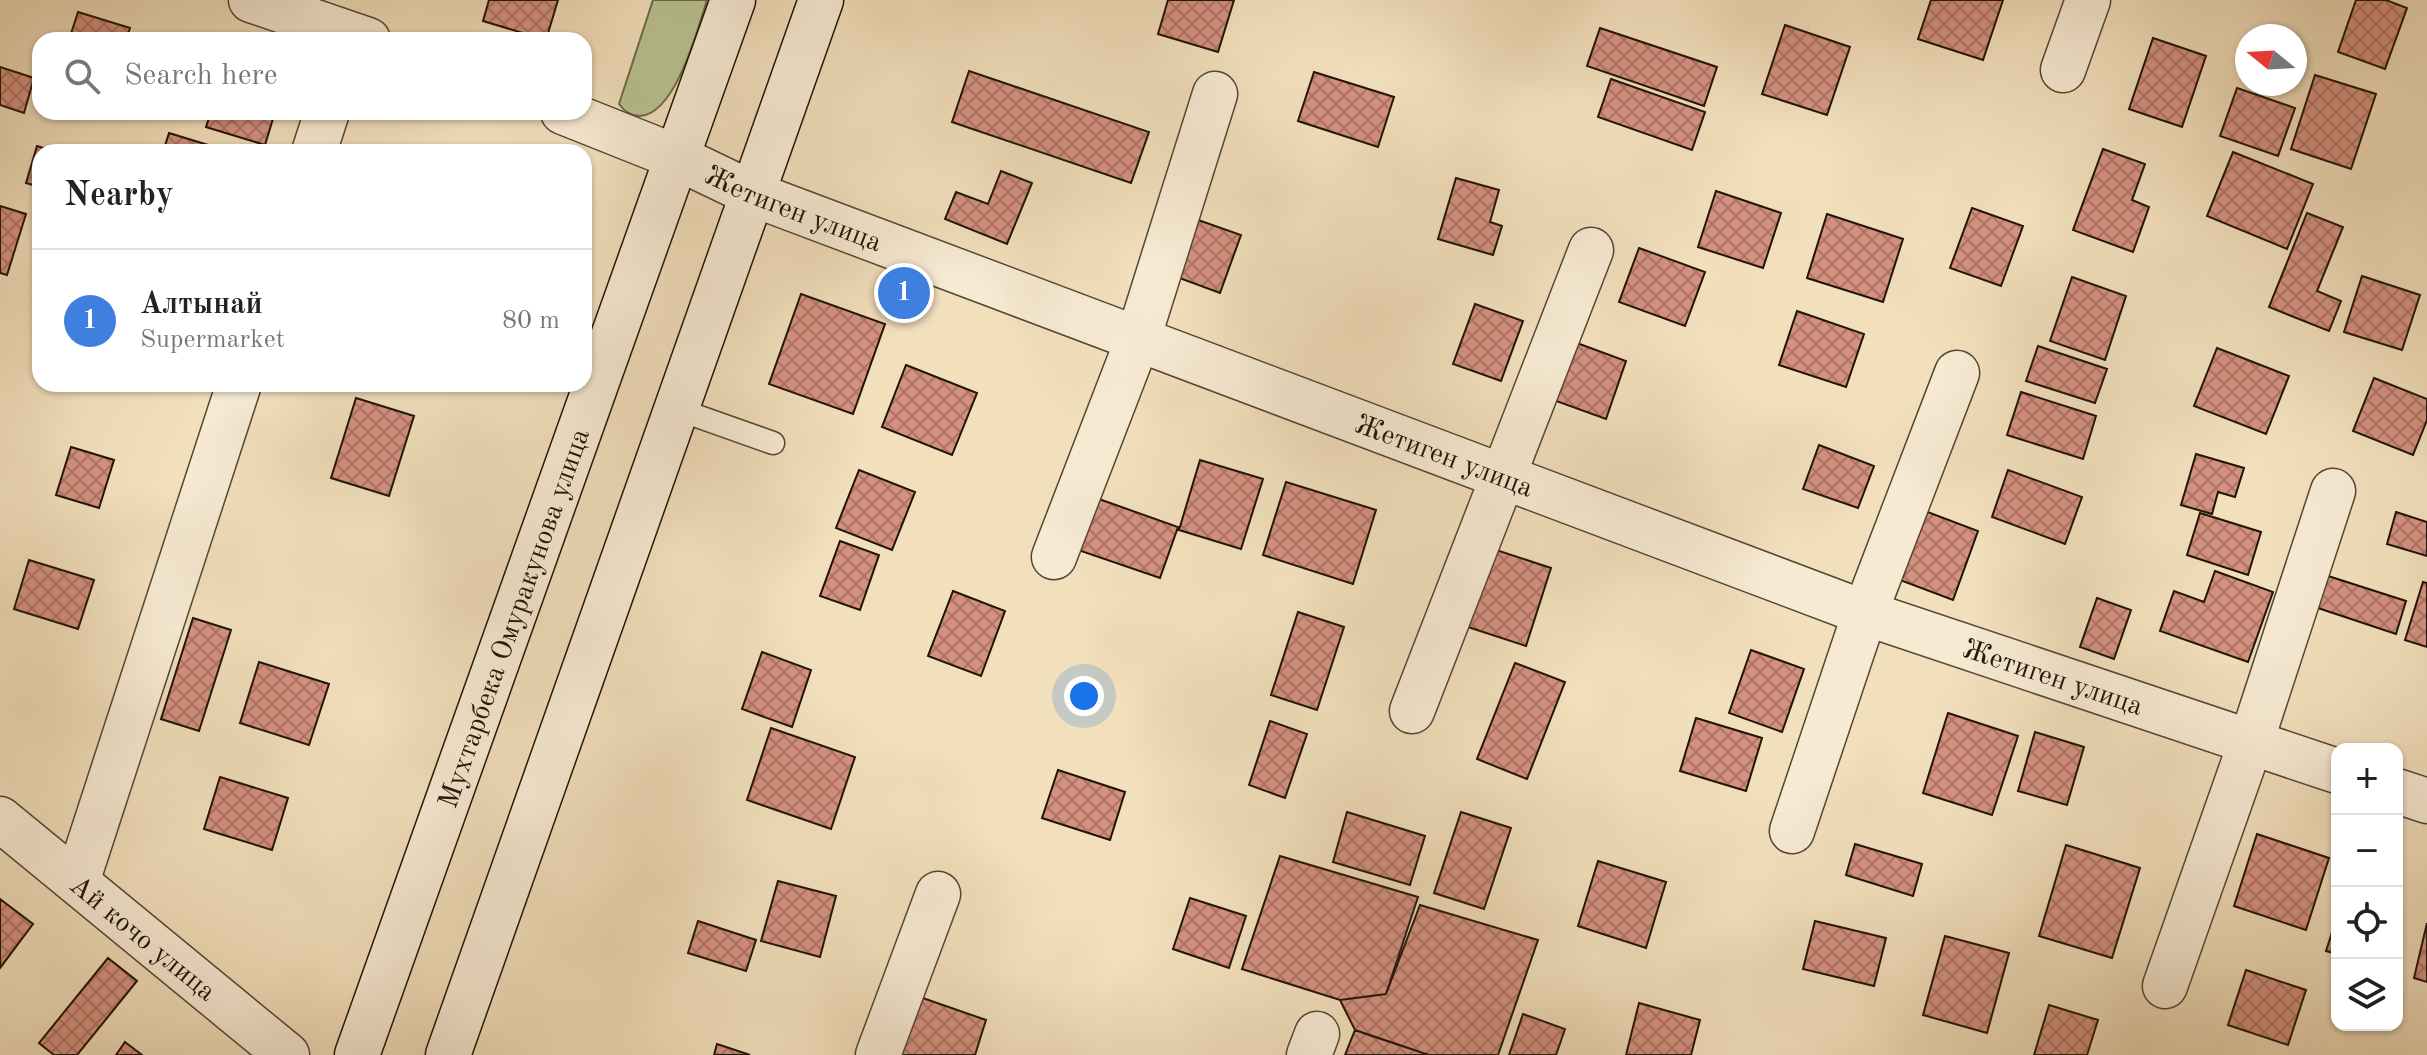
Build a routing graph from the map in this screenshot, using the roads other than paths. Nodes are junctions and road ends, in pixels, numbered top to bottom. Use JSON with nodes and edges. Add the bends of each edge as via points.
{"nodes":[{"id":1,"x":251,"y":0,"type":"edge"},
{"id":2,"x":733,"y":0,"type":"edge"},
{"id":3,"x":821,"y":0,"type":"edge"},
{"id":4,"x":2088,"y":0,"type":"edge"},
{"id":5,"x":359,"y":29,"type":"edge"},
{"id":6,"x":2063,"y":70,"type":"dead end"},
{"id":7,"x":1215,"y":94,"type":"dead end"},
{"id":8,"x":324,"y":120,"type":"edge"},
{"id":9,"x":583,"y":120,"type":"edge"},
{"id":10,"x":317,"y":144,"type":"edge"},
{"id":11,"x":676,"y":157,"type":"junction"},
{"id":12,"x":753,"y":194,"type":"junction"},
{"id":13,"x":1591,"y":250,"type":"dead end"},
{"id":14,"x":1138,"y":339,"type":"junction"},
{"id":15,"x":1957,"y":373,"type":"dead end"},
{"id":16,"x":236,"y":392,"type":"edge"},
{"id":17,"x":677,"y":409,"type":"junction"},
{"id":18,"x":773,"y":443,"type":"dead end"},
{"id":19,"x":1502,"y":476,"type":"junction"},
{"id":20,"x":2333,"y":491,"type":"dead end"},
{"id":21,"x":1054,"y":557,"type":"dead end"},
{"id":22,"x":1865,"y":613,"type":"junction"},
{"id":23,"x":1412,"y":711,"type":"dead end"},
{"id":24,"x":2251,"y":742,"type":"junction"},
{"id":25,"x":2331,"y":769,"type":"edge"},
{"id":26,"x":2403,"y":793,"type":"edge"},
{"id":27,"x":2427,"y":801,"type":"edge"},
{"id":28,"x":0,"y":819,"type":"edge"},
{"id":29,"x":1792,"y":831,"type":"dead end"},
{"id":30,"x":77,"y":882,"type":"junction"},
{"id":31,"x":938,"y":894,"type":"dead end"},
{"id":32,"x":2165,"y":986,"type":"dead end"},
{"id":33,"x":287,"y":1055,"type":"edge"},
{"id":34,"x":357,"y":1055,"type":"edge"},
{"id":35,"x":448,"y":1055,"type":"edge"},
{"id":36,"x":878,"y":1055,"type":"edge"}],
"edges":[{"from":1,"to":5,"type":"street"},
{"from":2,"to":11,"type":"street","name":"Мухтарбека Омуракунова улица"},
{"from":3,"to":12,"type":"street"},
{"from":4,"to":6,"type":"street"},
{"from":7,"to":14,"type":"street"},
{"from":8,"to":10,"type":"street"},
{"from":9,"to":11,"type":"street","name":"Жетиген улица"},
{"from":11,"to":12,"type":"street","name":"Жетиген улица"},
{"from":11,"to":34,"type":"street","name":"Мухтарбека Омуракунова улица"},
{"from":12,"to":14,"type":"street","name":"Жетиген улица"},
{"from":12,"to":17,"type":"street"},
{"from":13,"to":19,"type":"street"},
{"from":14,"to":19,"type":"street","name":"Жетиген улица"},
{"from":14,"to":21,"type":"street"},
{"from":15,"to":22,"type":"street"},
{"from":16,"to":30,"type":"street"},
{"from":17,"to":18,"type":"lane"},
{"from":17,"to":35,"type":"street"},
{"from":19,"to":22,"type":"street","name":"Жетиген улица"},
{"from":19,"to":23,"type":"street"},
{"from":20,"to":24,"type":"street"},
{"from":22,"to":24,"type":"street","name":"Жетиген улица"},
{"from":22,"to":29,"type":"street"},
{"from":24,"to":25,"type":"street","name":"Жетиген улица"},
{"from":24,"to":32,"type":"street"},
{"from":26,"to":27,"type":"street"},
{"from":28,"to":30,"type":"street","name":"Ай кочо улица"},
{"from":30,"to":33,"type":"street","name":"Ай кочо улица"},
{"from":31,"to":36,"type":"street"}]}
